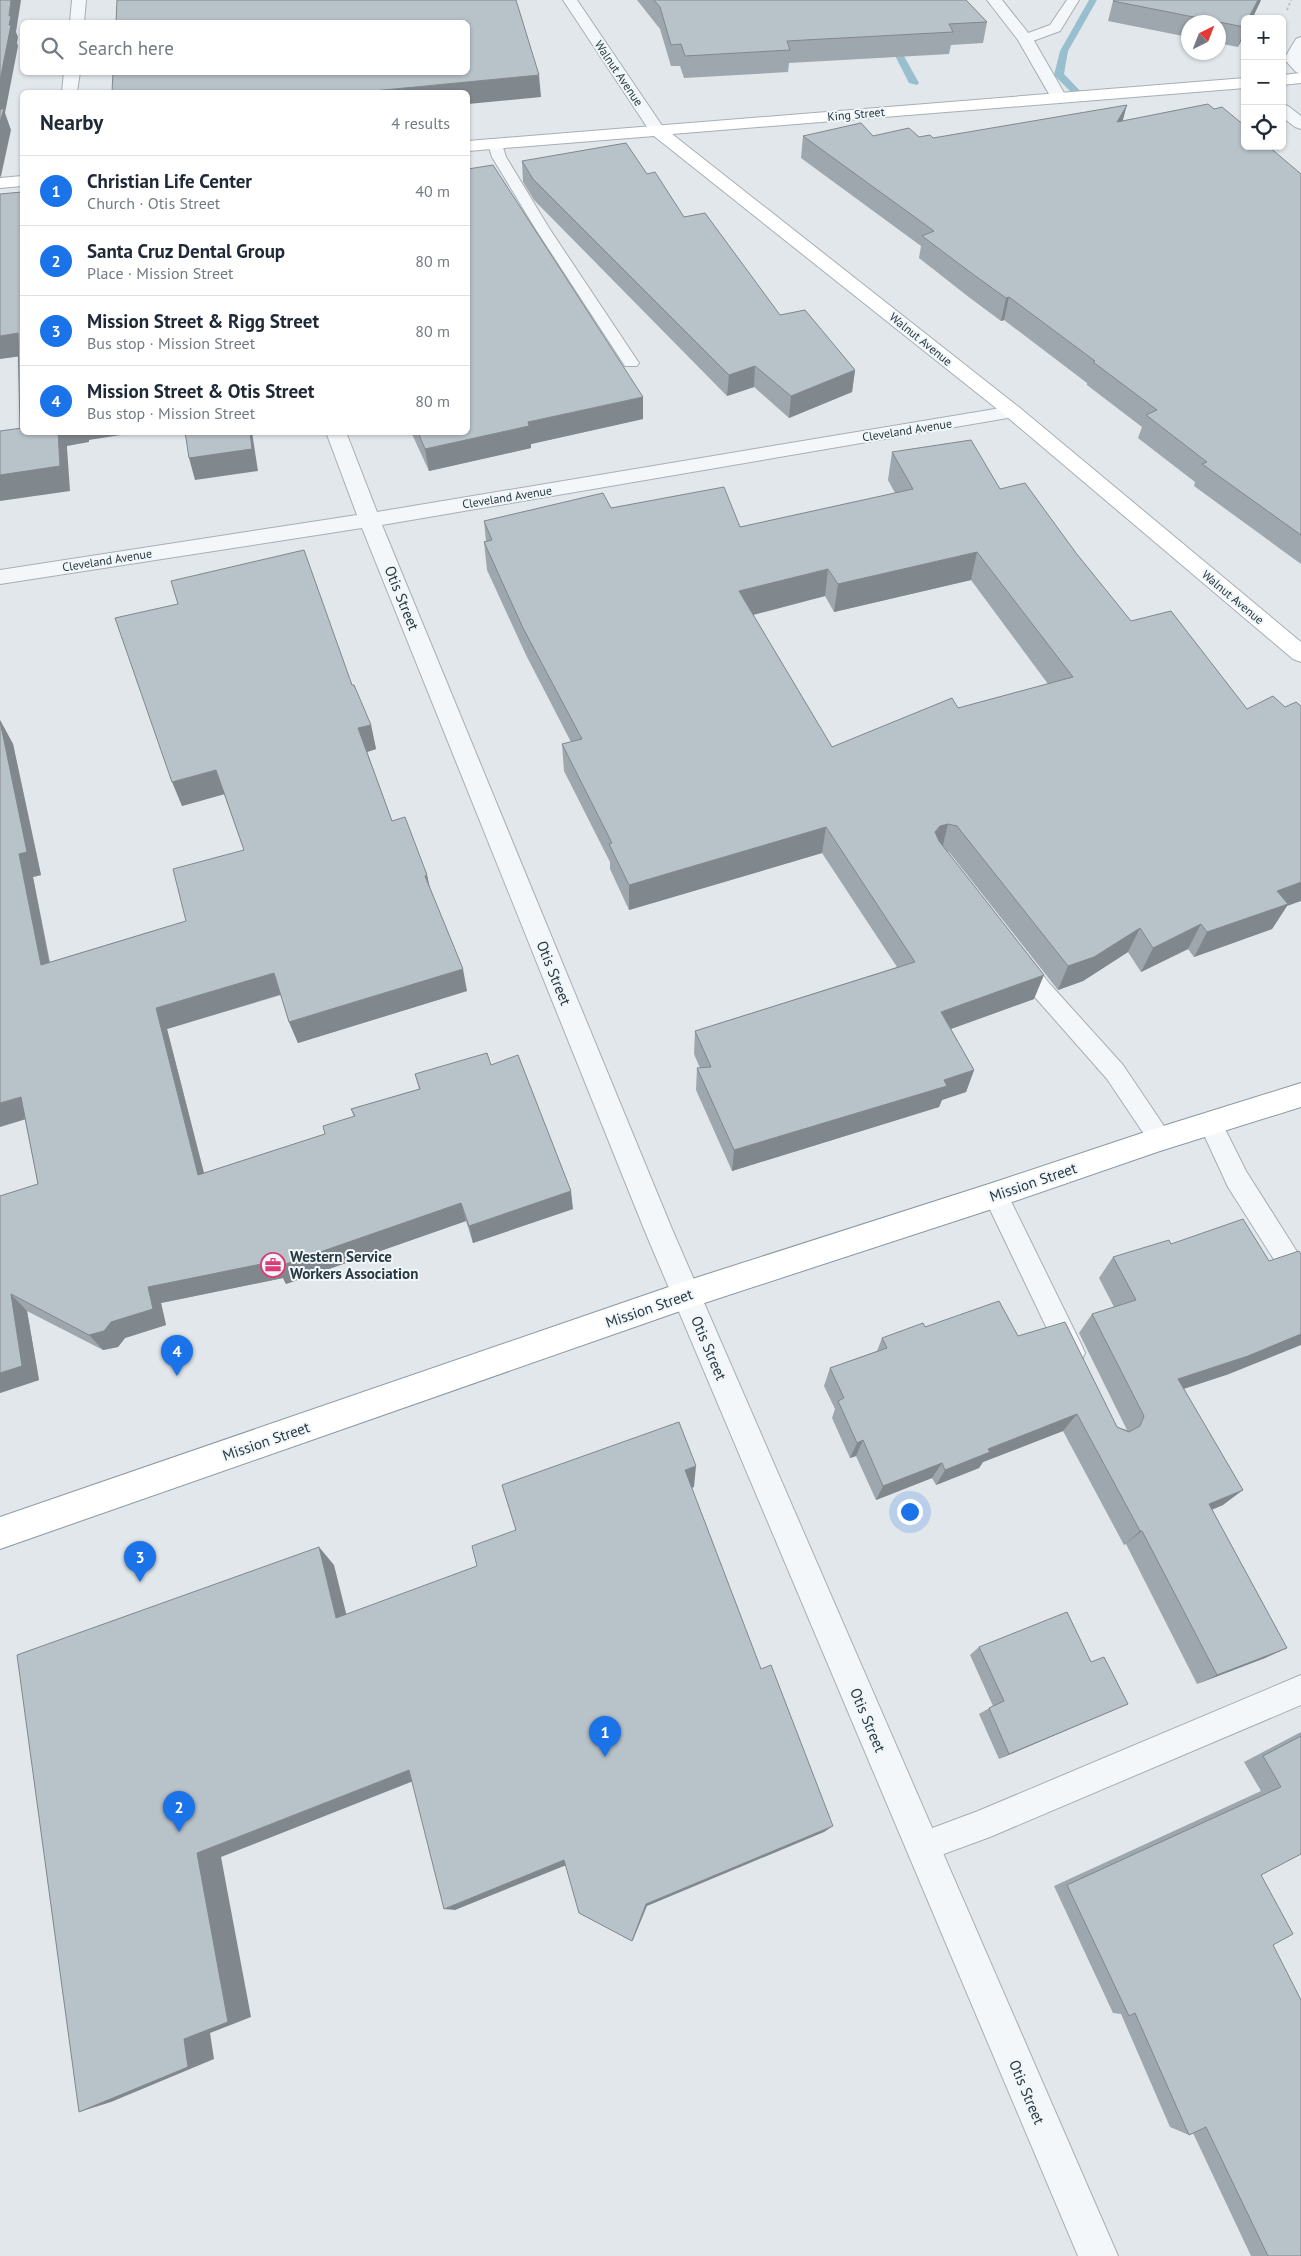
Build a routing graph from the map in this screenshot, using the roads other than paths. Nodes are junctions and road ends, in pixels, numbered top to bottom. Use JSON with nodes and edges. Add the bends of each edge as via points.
{"nodes":[{"id":1,"x":79,"y":0,"type":"edge"},
{"id":2,"x":570,"y":0,"type":"edge"},
{"id":3,"x":994,"y":0,"type":"edge"},
{"id":4,"x":1073,"y":0,"type":"edge"},
{"id":5,"x":77,"y":20,"type":"edge"},
{"id":6,"x":1025,"y":39,"type":"junction"},
{"id":7,"x":1301,"y":42,"type":"edge"},
{"id":8,"x":1301,"y":68,"type":"edge"},
{"id":9,"x":72,"y":75,"type":"edge"},
{"id":10,"x":1301,"y":78,"type":"edge"},
{"id":11,"x":1286,"y":80,"type":"edge"},
{"id":12,"x":1241,"y":83,"type":"edge"},
{"id":13,"x":70,"y":90,"type":"edge"},
{"id":14,"x":1059,"y":98,"type":"junction"},
{"id":15,"x":1286,"y":112,"type":"edge"},
{"id":16,"x":1301,"y":124,"type":"edge"},
{"id":17,"x":657,"y":130,"type":"junction"},
{"id":18,"x":496,"y":144,"type":"junction"},
{"id":19,"x":470,"y":146,"type":"edge"},
{"id":20,"x":20,"y":181,"type":"edge"},
{"id":21,"x":0,"y":183,"type":"edge"},
{"id":22,"x":632,"y":363,"type":"dead end"},
{"id":23,"x":1013,"y":412,"type":"junction"},
{"id":24,"x":337,"y":435,"type":"edge"},
{"id":25,"x":369,"y":520,"type":"junction"},
{"id":26,"x":0,"y":577,"type":"edge"},
{"id":27,"x":1301,"y":654,"type":"edge"},
{"id":28,"x":1006,"y":944,"type":"edge"},
{"id":29,"x":1301,"y":1095,"type":"edge"},
{"id":30,"x":1211,"y":1124,"type":"junction"},
{"id":31,"x":1160,"y":1138,"type":"junction"},
{"id":32,"x":995,"y":1195,"type":"junction"},
{"id":33,"x":1301,"y":1280,"type":"edge"},
{"id":34,"x":686,"y":1295,"type":"junction"},
{"id":35,"x":1082,"y":1373,"type":"edge"},
{"id":36,"x":0,"y":1533,"type":"edge"},
{"id":37,"x":1301,"y":1690,"type":"edge"},
{"id":38,"x":922,"y":1847,"type":"junction"},
{"id":39,"x":1098,"y":2256,"type":"edge"}],
"edges":[{"from":1,"to":5,"type":"street"},
{"from":2,"to":17,"type":"street","name":"Walnut Avenue"},
{"from":3,"to":6,"type":"street"},
{"from":4,"to":6,"type":"lane","via":[[1055,28]]},
{"from":6,"to":14,"type":"street"},
{"from":7,"to":8,"type":"street","via":[[1292,59]]},
{"from":9,"to":13,"type":"street"},
{"from":10,"to":11,"type":"main road"},
{"from":12,"to":14,"type":"main road","name":"King Street"},
{"from":14,"to":17,"type":"main road","name":"King Street"},
{"from":15,"to":16,"type":"street"},
{"from":17,"to":18,"type":"main road","name":"King Street"},
{"from":17,"to":23,"type":"main road","name":"Walnut Avenue"},
{"from":18,"to":19,"type":"main road","name":"King Street"},
{"from":18,"to":22,"type":"lane","via":[[499,158],[542,228]]},
{"from":20,"to":21,"type":"main road"},
{"from":23,"to":25,"type":"street","name":"Cleveland Avenue"},
{"from":23,"to":27,"type":"main road","name":"Walnut Avenue"},
{"from":24,"to":25,"type":"street","name":"Otis Street"},
{"from":25,"to":26,"type":"street","name":"Cleveland Avenue"},
{"from":25,"to":34,"type":"street","name":"Otis Street"},
{"from":28,"to":31,"type":"lane","via":[[1041,990],[1115,1072]]},
{"from":29,"to":30,"type":"main road","name":"Mission Street"},
{"from":30,"to":31,"type":"main road","name":"Mission Street"},
{"from":30,"to":33,"type":"lane","via":[[1237,1179]]},
{"from":31,"to":32,"type":"main road","name":"Mission Street"},
{"from":32,"to":34,"type":"main road","name":"Mission Street"},
{"from":32,"to":35,"type":"lane"},
{"from":34,"to":36,"type":"main road","name":"Mission Street"},
{"from":34,"to":38,"type":"street","name":"Otis Street"},
{"from":37,"to":38,"type":"lane","via":[[980,1826]]},
{"from":38,"to":39,"type":"street","name":"Otis Street"}]}
